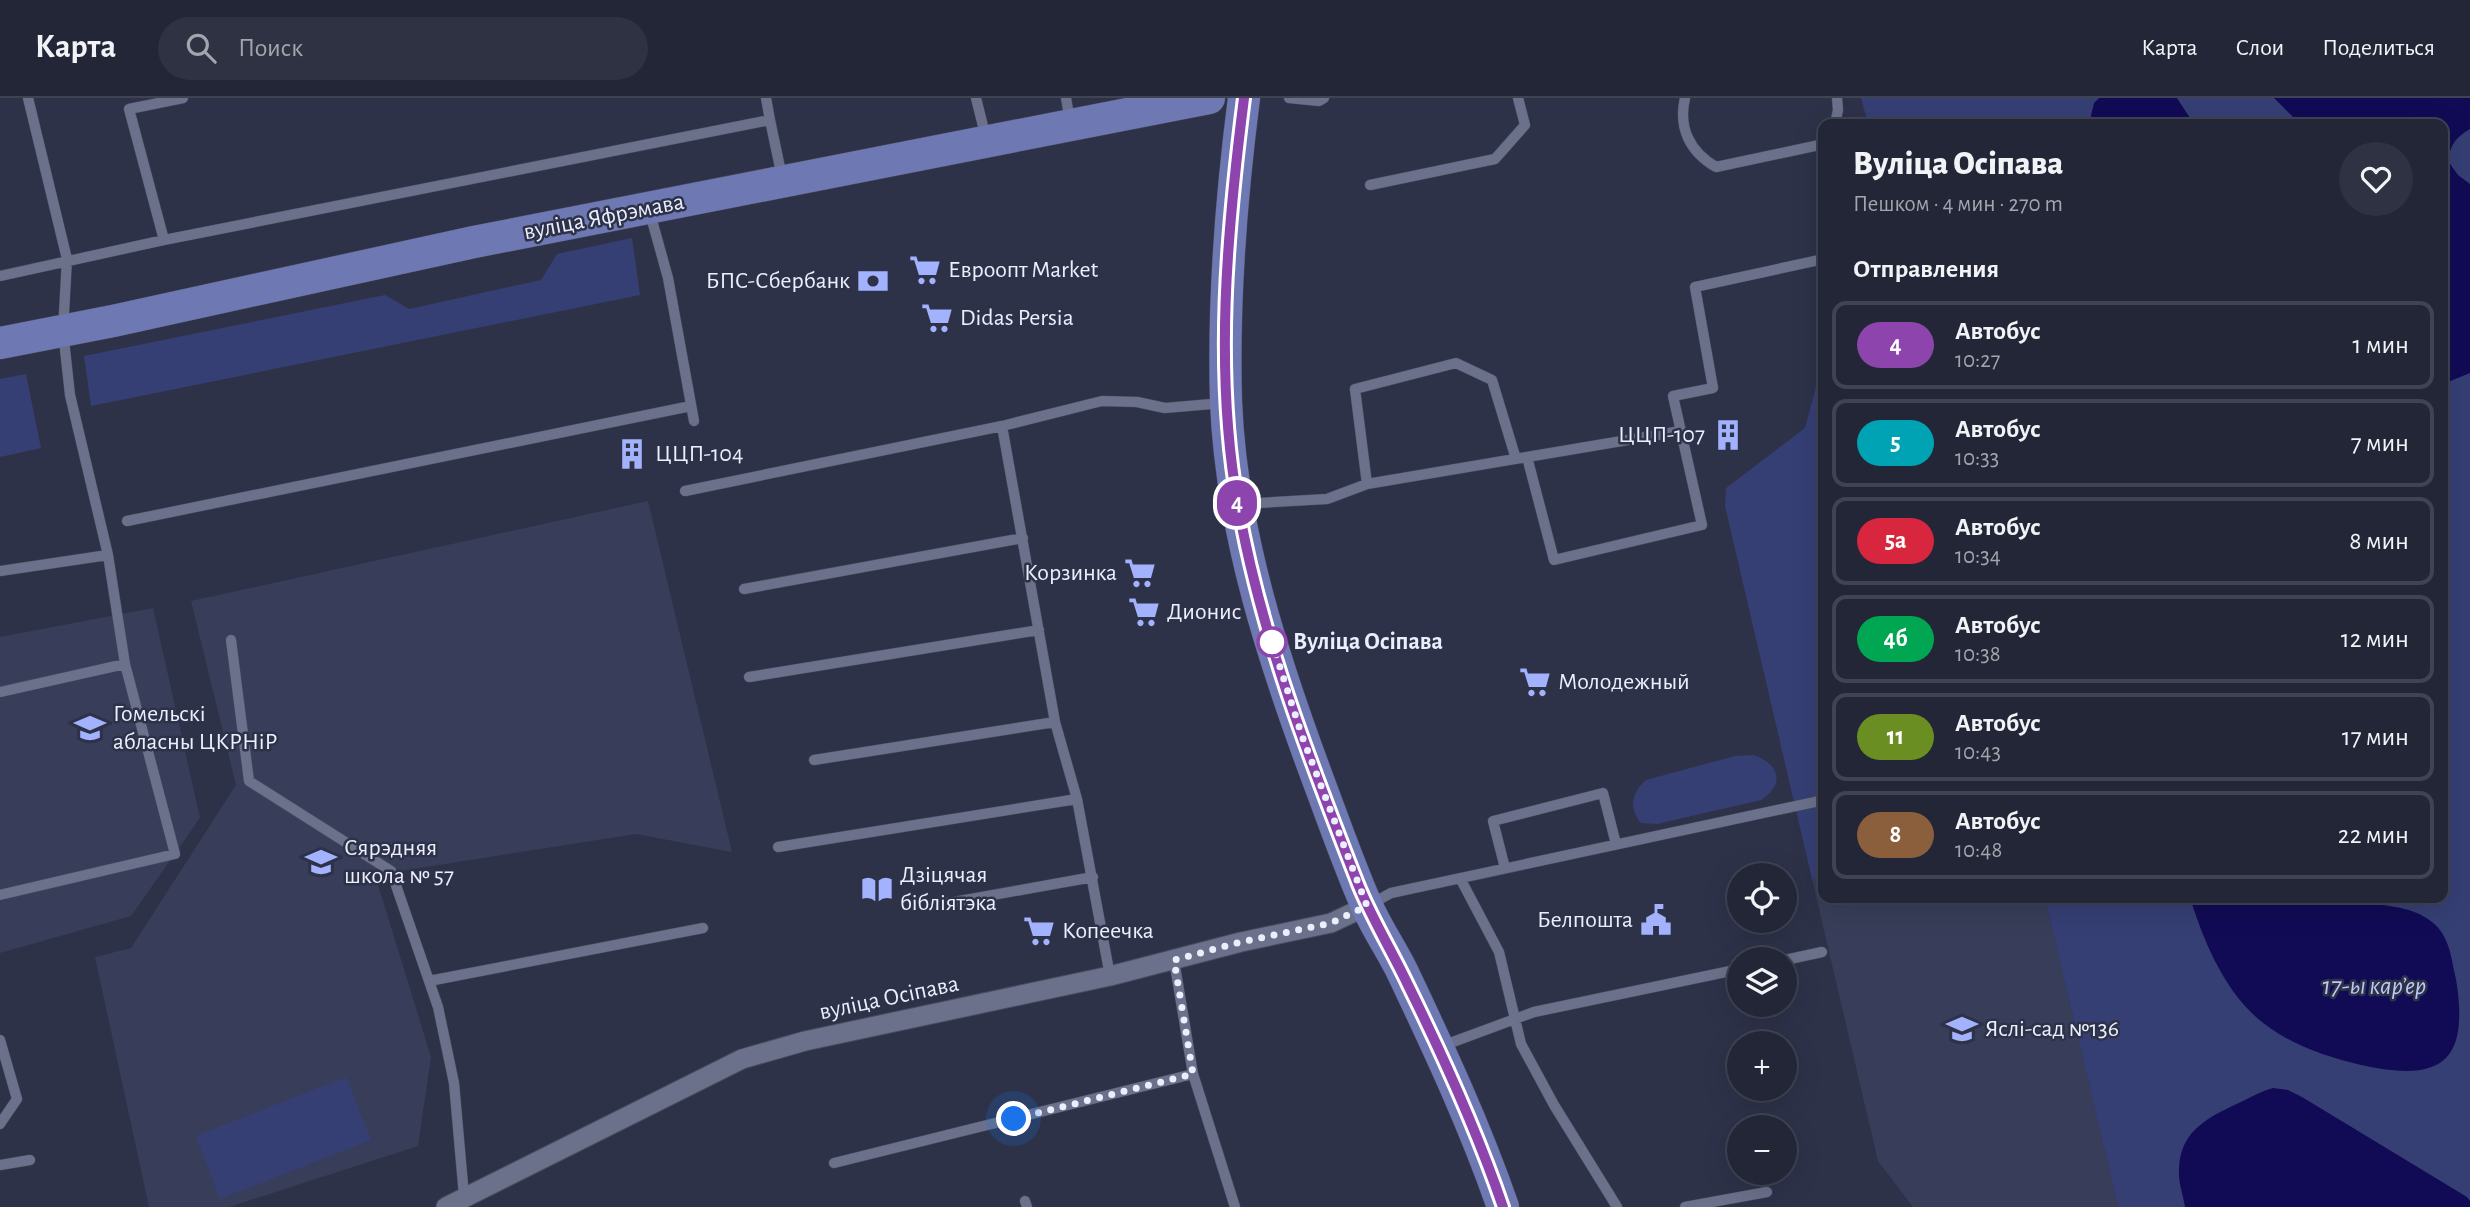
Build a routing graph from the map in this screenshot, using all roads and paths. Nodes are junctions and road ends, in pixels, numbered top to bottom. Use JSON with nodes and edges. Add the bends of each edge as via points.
{"nodes":[{"id":1,"x":28,"y":98,"type":"edge"},
{"id":2,"x":183,"y":98,"type":"edge"},
{"id":3,"x":766,"y":98,"type":"edge"},
{"id":4,"x":976,"y":98,"type":"edge"},
{"id":5,"x":1209,"y":98,"type":"edge"},
{"id":6,"x":1244,"y":98,"type":"edge"},
{"id":7,"x":1289,"y":98,"type":"edge"},
{"id":8,"x":1518,"y":98,"type":"edge"},
{"id":9,"x":1685,"y":98,"type":"edge"},
{"id":10,"x":1837,"y":98,"type":"edge"},
{"id":11,"x":1321,"y":99,"type":"edge"},
{"id":12,"x":1068,"y":111,"type":"edge"},
{"id":13,"x":1835,"y":119,"type":"edge"},
{"id":14,"x":770,"y":120,"type":"junction"},
{"id":15,"x":986,"y":140,"type":"junction"},
{"id":16,"x":1818,"y":145,"type":"edge"},
{"id":17,"x":783,"y":180,"type":"junction"},
{"id":18,"x":1370,"y":185,"type":"dead end"},
{"id":19,"x":649,"y":207,"type":"junction"},
{"id":20,"x":164,"y":240,"type":"junction"},
{"id":21,"x":67,"y":259,"type":"junction"},
{"id":22,"x":1818,"y":260,"type":"edge"},
{"id":23,"x":0,"y":276,"type":"edge"},
{"id":24,"x":63,"y":331,"type":"junction"},
{"id":25,"x":0,"y":343,"type":"edge"},
{"id":26,"x":1226,"y":402,"type":"junction"},
{"id":27,"x":691,"y":406,"type":"junction"},
{"id":28,"x":694,"y":421,"type":"dead end"},
{"id":29,"x":1002,"y":426,"type":"junction"},
{"id":30,"x":1681,"y":431,"type":"junction"},
{"id":31,"x":1521,"y":458,"type":"junction"},
{"id":32,"x":1367,"y":484,"type":"junction"},
{"id":33,"x":685,"y":491,"type":"dead end"},
{"id":34,"x":1237,"y":504,"type":"junction"},
{"id":35,"x":127,"y":521,"type":"dead end"},
{"id":36,"x":1023,"y":538,"type":"junction"},
{"id":37,"x":108,"y":555,"type":"junction"},
{"id":38,"x":0,"y":571,"type":"edge"},
{"id":39,"x":744,"y":589,"type":"dead end"},
{"id":40,"x":1039,"y":630,"type":"junction"},
{"id":41,"x":231,"y":640,"type":"dead end"},
{"id":42,"x":125,"y":664,"type":"junction"},
{"id":43,"x":749,"y":677,"type":"dead end"},
{"id":44,"x":0,"y":692,"type":"edge"},
{"id":45,"x":1055,"y":722,"type":"junction"},
{"id":46,"x":814,"y":760,"type":"dead end"},
{"id":47,"x":1077,"y":799,"type":"junction"},
{"id":48,"x":1818,"y":801,"type":"edge"},
{"id":49,"x":1616,"y":844,"type":"junction"},
{"id":50,"x":778,"y":847,"type":"dead end"},
{"id":51,"x":1505,"y":868,"type":"junction"},
{"id":52,"x":1093,"y":877,"type":"junction"},
{"id":53,"x":1460,"y":878,"type":"junction"},
{"id":54,"x":0,"y":895,"type":"edge"},
{"id":55,"x":937,"y":905,"type":"dead end"},
{"id":56,"x":1367,"y":906,"type":"junction"},
{"id":57,"x":703,"y":928,"type":"dead end"},
{"id":58,"x":1822,"y":952,"type":"dead end"},
{"id":59,"x":1797,"y":957,"type":"edge"},
{"id":60,"x":1174,"y":960,"type":"junction"},
{"id":61,"x":1727,"y":972,"type":"edge"},
{"id":62,"x":1111,"y":976,"type":"junction"},
{"id":63,"x":429,"y":981,"type":"junction"},
{"id":64,"x":1515,"y":1020,"type":"junction"},
{"id":65,"x":0,"y":1040,"type":"edge"},
{"id":66,"x":1438,"y":1047,"type":"junction"},
{"id":67,"x":1193,"y":1074,"type":"junction"},
{"id":68,"x":0,"y":1124,"type":"edge"},
{"id":69,"x":30,"y":1160,"type":"dead end"},
{"id":70,"x":834,"y":1163,"type":"dead end"},
{"id":71,"x":0,"y":1165,"type":"edge"},
{"id":72,"x":1767,"y":1192,"type":"dead end"},
{"id":73,"x":464,"y":1196,"type":"junction"},
{"id":74,"x":446,"y":1207,"type":"edge"},
{"id":75,"x":1235,"y":1207,"type":"edge"},
{"id":76,"x":1503,"y":1207,"type":"edge"},
{"id":77,"x":1616,"y":1207,"type":"edge"},
{"id":78,"x":1685,"y":1207,"type":"edge"}],
"edges":[{"from":1,"to":21,"type":"lane"},
{"from":2,"to":20,"type":"lane","via":[[129,108]]},
{"from":3,"to":14,"type":"lane"},
{"from":4,"to":15,"type":"lane"},
{"from":5,"to":12,"type":"main road","name":"вуліца Яфрэмава"},
{"from":6,"to":26,"type":"main road","via":[[1231,193]]},
{"from":7,"to":11,"type":"lane"},
{"from":8,"to":18,"type":"lane","via":[[1525,125],[1495,159]]},
{"from":9,"to":16,"type":"lane","via":[[1682,117],[1687,138],[1699,155],[1716,167]]},
{"from":10,"to":13,"type":"lane"},
{"from":12,"to":15,"type":"main road","name":"вуліца Яфрэмава"},
{"from":14,"to":17,"type":"lane"},
{"from":14,"to":20,"type":"lane"},
{"from":15,"to":17,"type":"main road","name":"вуліца Яфрэмава"},
{"from":17,"to":19,"type":"main road","name":"вуліца Яфрэмава"},
{"from":19,"to":24,"type":"main road","name":"вуліца Яфрэмава"},
{"from":19,"to":27,"type":"lane","via":[[668,278]]},
{"from":20,"to":21,"type":"lane"},
{"from":21,"to":23,"type":"lane"},
{"from":21,"to":24,"type":"lane"},
{"from":22,"to":30,"type":"lane","via":[[1695,287],[1713,388],[1673,396]]},
{"from":24,"to":25,"type":"main road","name":"вуліца Яфрэмава"},
{"from":24,"to":37,"type":"lane","via":[[69,394]]},
{"from":26,"to":29,"type":"lane","via":[[1165,408],[1102,401]]},
{"from":26,"to":34,"type":"main road"},
{"from":27,"to":28,"type":"lane"},
{"from":27,"to":35,"type":"lane"},
{"from":29,"to":33,"type":"lane"},
{"from":29,"to":36,"type":"lane"},
{"from":30,"to":31,"type":"lane"},
{"from":30,"to":31,"type":"lane","via":[[1702,525],[1554,560]]},
{"from":31,"to":32,"type":"lane"},
{"from":31,"to":32,"type":"lane","via":[[1492,380],[1456,363],[1355,389]]},
{"from":32,"to":34,"type":"lane","via":[[1326,499]]},
{"from":34,"to":56,"type":"main road","via":[[1253,576],[1302,736]]},
{"from":36,"to":39,"type":"lane"},
{"from":36,"to":40,"type":"lane"},
{"from":37,"to":38,"type":"lane"},
{"from":37,"to":42,"type":"lane"},
{"from":40,"to":43,"type":"lane"},
{"from":40,"to":45,"type":"lane"},
{"from":41,"to":63,"type":"lane","via":[[249,781],[391,871]]},
{"from":42,"to":44,"type":"lane"},
{"from":42,"to":54,"type":"lane","via":[[175,854]]},
{"from":45,"to":46,"type":"lane"},
{"from":45,"to":47,"type":"lane"},
{"from":47,"to":50,"type":"lane"},
{"from":47,"to":52,"type":"lane"},
{"from":48,"to":49,"type":"lane"},
{"from":49,"to":51,"type":"lane"},
{"from":49,"to":51,"type":"lane","via":[[1602,793],[1493,821]]},
{"from":51,"to":53,"type":"lane"},
{"from":52,"to":55,"type":"lane"},
{"from":52,"to":62,"type":"lane"},
{"from":53,"to":56,"type":"lane","via":[[1391,893]]},
{"from":53,"to":64,"type":"lane","via":[[1499,952]]},
{"from":56,"to":60,"type":"street","name":"вуліца Осіпава","via":[[1331,923]]},
{"from":56,"to":66,"type":"main road"},
{"from":57,"to":63,"type":"lane"},
{"from":58,"to":59,"type":"lane"},
{"from":60,"to":62,"type":"street","name":"вуліца Осіпава"},
{"from":60,"to":67,"type":"lane"},
{"from":61,"to":64,"type":"lane","via":[[1534,1012]]},
{"from":62,"to":73,"type":"street","name":"вуліца Осіпава","via":[[804,1041],[742,1059]]},
{"from":63,"to":73,"type":"lane","via":[[454,1083]]},
{"from":64,"to":66,"type":"lane"},
{"from":64,"to":77,"type":"lane","via":[[1521,1044]]},
{"from":65,"to":68,"type":"lane","via":[[17,1099]]},
{"from":66,"to":76,"type":"main road"},
{"from":67,"to":70,"type":"lane"},
{"from":67,"to":75,"type":"lane"},
{"from":69,"to":71,"type":"lane"},
{"from":72,"to":78,"type":"lane"},
{"from":73,"to":74,"type":"street","name":"вуліца Осіпава"}]}
